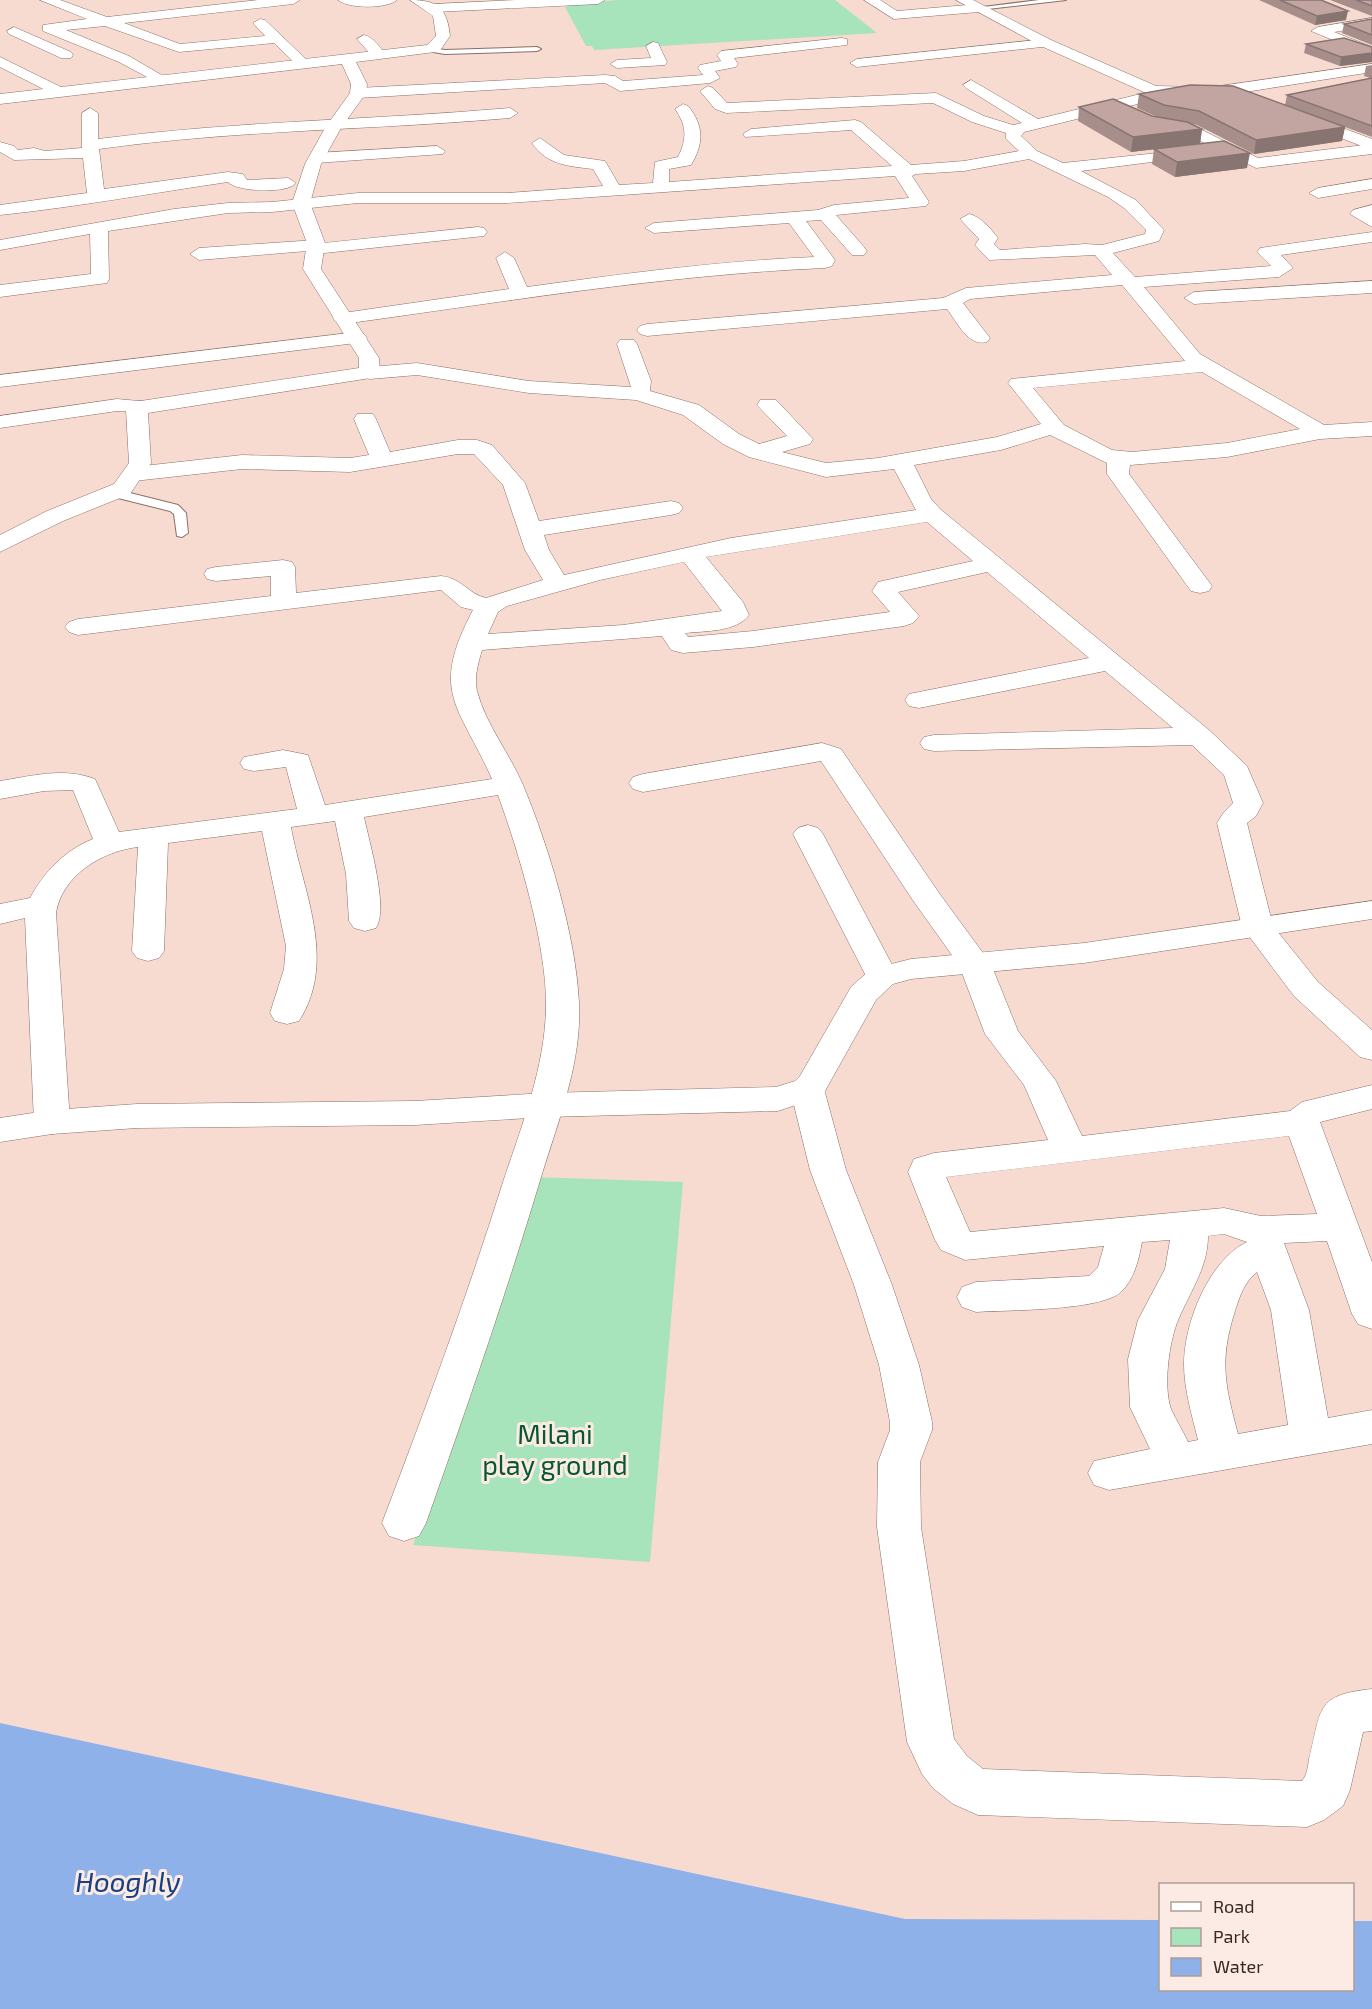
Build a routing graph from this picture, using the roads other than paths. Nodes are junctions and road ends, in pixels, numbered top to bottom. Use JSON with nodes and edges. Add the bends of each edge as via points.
{"nodes":[{"id":1,"x":47,"y":0,"type":"edge"},
{"id":2,"x":200,"y":0,"type":"edge"},
{"id":3,"x":293,"y":0,"type":"edge"},
{"id":4,"x":345,"y":0,"type":"edge"},
{"id":5,"x":390,"y":0,"type":"edge"},
{"id":6,"x":417,"y":0,"type":"edge"},
{"id":7,"x":598,"y":0,"type":"edge"},
{"id":8,"x":872,"y":0,"type":"edge"},
{"id":9,"x":963,"y":0,"type":"edge"},
{"id":10,"x":1062,"y":0,"type":"edge"},
{"id":11,"x":581,"y":1,"type":"edge"},
{"id":12,"x":523,"y":2,"type":"edge"},
{"id":13,"x":231,"y":3,"type":"edge"},
{"id":14,"x":435,"y":8,"type":"junction"},
{"id":15,"x":979,"y":8,"type":"junction"},
{"id":16,"x":1341,"y":11,"type":"edge"},
{"id":17,"x":134,"y":18,"type":"junction"},
{"id":18,"x":109,"y":21,"type":"junction"},
{"id":19,"x":1371,"y":22,"type":"edge"},
{"id":20,"x":15,"y":31,"type":"dead end"},
{"id":21,"x":275,"y":39,"type":"junction"},
{"id":22,"x":364,"y":39,"type":"dead end"},
{"id":23,"x":842,"y":42,"type":"dead end"},
{"id":24,"x":1046,"y":43,"type":"junction"},
{"id":25,"x":653,"y":46,"type":"dead end"},
{"id":26,"x":430,"y":49,"type":"junction"},
{"id":27,"x":537,"y":49,"type":"dead end"},
{"id":28,"x":1372,"y":52,"type":"edge"},
{"id":29,"x":378,"y":54,"type":"junction"},
{"id":30,"x":347,"y":58,"type":"junction"},
{"id":31,"x":0,"y":61,"type":"edge"},
{"id":32,"x":82,"y":63,"type":"dead end"},
{"id":33,"x":303,"y":63,"type":"junction"},
{"id":34,"x":857,"y":63,"type":"dead end"},
{"id":35,"x":1372,"y":68,"type":"edge"},
{"id":36,"x":1341,"y":72,"type":"junction"},
{"id":37,"x":103,"y":74,"type":"dead end"},
{"id":38,"x":160,"y":80,"type":"junction"},
{"id":39,"x":559,"y":82,"type":"junction"},
{"id":40,"x":658,"y":83,"type":"junction"},
{"id":41,"x":124,"y":84,"type":"junction"},
{"id":42,"x":971,"y":85,"type":"dead end"},
{"id":43,"x":1372,"y":85,"type":"edge"},
{"id":44,"x":708,"y":91,"type":"dead end"},
{"id":45,"x":1220,"y":91,"type":"junction"},
{"id":46,"x":58,"y":92,"type":"junction"},
{"id":47,"x":358,"y":93,"type":"junction"},
{"id":48,"x":1165,"y":93,"type":"junction"},
{"id":49,"x":2,"y":97,"type":"edge"},
{"id":50,"x":574,"y":100,"type":"dead end"},
{"id":51,"x":1261,"y":103,"type":"edge"},
{"id":52,"x":1115,"y":107,"type":"junction"},
{"id":53,"x":683,"y":109,"type":"dead end"},
{"id":54,"x":1283,"y":111,"type":"edge"},
{"id":55,"x":62,"y":112,"type":"dead end"},
{"id":56,"x":90,"y":113,"type":"dead end"},
{"id":57,"x":250,"y":113,"type":"dead end"},
{"id":58,"x":510,"y":113,"type":"dead end"},
{"id":59,"x":936,"y":114,"type":"dead end"},
{"id":60,"x":337,"y":123,"type":"junction"},
{"id":61,"x":1034,"y":124,"type":"junction"},
{"id":62,"x":1011,"y":130,"type":"junction"},
{"id":63,"x":237,"y":131,"type":"junction"},
{"id":64,"x":751,"y":135,"type":"dead end"},
{"id":65,"x":540,"y":143,"type":"dead end"},
{"id":66,"x":1372,"y":144,"type":"edge"},
{"id":67,"x":0,"y":147,"type":"edge"},
{"id":68,"x":90,"y":148,"type":"junction"},
{"id":69,"x":1224,"y":148,"type":"junction"},
{"id":70,"x":1372,"y":149,"type":"edge"},
{"id":71,"x":437,"y":151,"type":"dead end"},
{"id":72,"x":1031,"y":154,"type":"junction"},
{"id":73,"x":404,"y":164,"type":"dead end"},
{"id":74,"x":1058,"y":168,"type":"junction"},
{"id":75,"x":312,"y":170,"type":"junction"},
{"id":76,"x":905,"y":172,"type":"junction"},
{"id":77,"x":1372,"y":184,"type":"edge"},
{"id":78,"x":692,"y":186,"type":"junction"},
{"id":79,"x":662,"y":188,"type":"junction"},
{"id":80,"x":614,"y":190,"type":"junction"},
{"id":81,"x":1318,"y":193,"type":"dead end"},
{"id":82,"x":96,"y":195,"type":"junction"},
{"id":83,"x":301,"y":203,"type":"junction"},
{"id":84,"x":0,"y":210,"type":"edge"},
{"id":85,"x":825,"y":214,"type":"junction"},
{"id":86,"x":794,"y":217,"type":"junction"},
{"id":87,"x":969,"y":219,"type":"dead end"},
{"id":88,"x":735,"y":222,"type":"junction"},
{"id":89,"x":1372,"y":222,"type":"edge"},
{"id":90,"x":712,"y":224,"type":"junction"},
{"id":91,"x":99,"y":227,"type":"junction"},
{"id":92,"x":654,"y":228,"type":"dead end"},
{"id":93,"x":478,"y":232,"type":"dead end"},
{"id":94,"x":0,"y":245,"type":"edge"},
{"id":95,"x":315,"y":247,"type":"junction"},
{"id":96,"x":1100,"y":250,"type":"junction"},
{"id":97,"x":858,"y":251,"type":"dead end"},
{"id":98,"x":753,"y":253,"type":"junction"},
{"id":99,"x":199,"y":254,"type":"dead end"},
{"id":100,"x":505,"y":258,"type":"dead end"},
{"id":101,"x":1128,"y":281,"type":"junction"},
{"id":102,"x":1372,"y":287,"type":"edge"},
{"id":103,"x":0,"y":291,"type":"edge"},
{"id":104,"x":521,"y":295,"type":"junction"},
{"id":105,"x":1146,"y":300,"type":"junction"},
{"id":106,"x":952,"y":302,"type":"junction"},
{"id":107,"x":343,"y":318,"type":"junction"},
{"id":108,"x":647,"y":330,"type":"dead end"},
{"id":109,"x":357,"y":338,"type":"junction"},
{"id":110,"x":980,"y":338,"type":"dead end"},
{"id":111,"x":627,"y":344,"type":"dead end"},
{"id":112,"x":1206,"y":365,"type":"junction"},
{"id":113,"x":370,"y":373,"type":"junction"},
{"id":114,"x":0,"y":381,"type":"edge"},
{"id":115,"x":638,"y":394,"type":"junction"},
{"id":116,"x":768,"y":405,"type":"dead end"},
{"id":117,"x":142,"y":407,"type":"junction"},
{"id":118,"x":365,"y":419,"type":"dead end"},
{"id":119,"x":0,"y":422,"type":"edge"},
{"id":120,"x":1055,"y":427,"type":"junction"},
{"id":121,"x":1372,"y":429,"type":"edge"},
{"id":122,"x":1320,"y":432,"type":"junction"},
{"id":123,"x":757,"y":452,"type":"junction"},
{"id":124,"x":1119,"y":457,"type":"junction"},
{"id":125,"x":382,"y":459,"type":"junction"},
{"id":126,"x":901,"y":461,"type":"junction"},
{"id":127,"x":134,"y":474,"type":"junction"},
{"id":128,"x":114,"y":493,"type":"junction"},
{"id":129,"x":671,"y":508,"type":"dead end"},
{"id":130,"x":932,"y":514,"type":"junction"},
{"id":131,"x":530,"y":530,"type":"junction"},
{"id":132,"x":182,"y":533,"type":"dead end"},
{"id":133,"x":0,"y":545,"type":"edge"},
{"id":134,"x":690,"y":554,"type":"junction"},
{"id":135,"x":991,"y":564,"type":"junction"},
{"id":136,"x":216,"y":574,"type":"dead end"},
{"id":137,"x":558,"y":585,"type":"junction"},
{"id":138,"x":1200,"y":586,"type":"dead end"},
{"id":139,"x":284,"y":601,"type":"junction"},
{"id":140,"x":489,"y":606,"type":"junction"},
{"id":141,"x":78,"y":627,"type":"dead end"},
{"id":142,"x":669,"y":628,"type":"junction"},
{"id":143,"x":474,"y":643,"type":"junction"},
{"id":144,"x":1110,"y":662,"type":"junction"},
{"id":145,"x":919,"y":700,"type":"dead end"},
{"id":146,"x":1198,"y":736,"type":"junction"},
{"id":147,"x":934,"y":743,"type":"dead end"},
{"id":148,"x":254,"y":763,"type":"dead end"},
{"id":149,"x":643,"y":783,"type":"dead end"},
{"id":150,"x":509,"y":785,"type":"junction"},
{"id":151,"x":0,"y":790,"type":"edge"},
{"id":152,"x":348,"y":811,"type":"junction"},
{"id":153,"x":314,"y":816,"type":"junction"},
{"id":154,"x":275,"y":821,"type":"junction"},
{"id":155,"x":808,"y":834,"type":"dead end"},
{"id":156,"x":153,"y":836,"type":"junction"},
{"id":157,"x":109,"y":842,"type":"junction"},
{"id":158,"x":42,"y":905,"type":"junction"},
{"id":159,"x":1372,"y":910,"type":"edge"},
{"id":160,"x":0,"y":914,"type":"edge"},
{"id":161,"x":365,"y":921,"type":"dead end"},
{"id":162,"x":1258,"y":927,"type":"junction"},
{"id":163,"x":147,"y":951,"type":"dead end"},
{"id":164,"x":975,"y":964,"type":"junction"},
{"id":165,"x":882,"y":976,"type":"junction"},
{"id":166,"x":287,"y":1013,"type":"dead end"},
{"id":167,"x":1372,"y":1049,"type":"edge"},
{"id":168,"x":807,"y":1089,"type":"junction"},
{"id":169,"x":1372,"y":1097,"type":"edge"},
{"id":170,"x":546,"y":1105,"type":"junction"},
{"id":171,"x":52,"y":1122,"type":"junction"},
{"id":172,"x":1302,"y":1122,"type":"junction"},
{"id":173,"x":0,"y":1130,"type":"edge"},
{"id":174,"x":1071,"y":1150,"type":"junction"},
{"id":175,"x":1189,"y":1223,"type":"junction"},
{"id":176,"x":1341,"y":1227,"type":"junction"},
{"id":177,"x":1126,"y":1230,"type":"junction"},
{"id":178,"x":1264,"y":1239,"type":"junction"},
{"id":179,"x":976,"y":1297,"type":"dead end"},
{"id":180,"x":1372,"y":1314,"type":"edge"},
{"id":181,"x":1372,"y":1427,"type":"edge"},
{"id":182,"x":1311,"y":1439,"type":"junction"},
{"id":183,"x":1222,"y":1453,"type":"junction"},
{"id":184,"x":1178,"y":1461,"type":"junction"},
{"id":185,"x":1109,"y":1473,"type":"dead end"},
{"id":186,"x":404,"y":1523,"type":"dead end"},
{"id":187,"x":1372,"y":1710,"type":"edge"}],
"edges":[{"from":1,"to":18,"type":"street"},
{"from":2,"to":17,"type":"street","via":[[124,10]]},
{"from":3,"to":13,"type":"street"},
{"from":4,"to":5,"type":"street"},
{"from":6,"to":14,"type":"street"},
{"from":7,"to":11,"type":"street"},
{"from":8,"to":15,"type":"street","via":[[891,15]]},
{"from":9,"to":15,"type":"street"},
{"from":10,"to":15,"type":"lane"},
{"from":11,"to":12,"type":"street"},
{"from":12,"to":14,"type":"street"},
{"from":13,"to":17,"type":"street"},
{"from":13,"to":21,"type":"street"},
{"from":14,"to":26,"type":"street","via":[[443,36]]},
{"from":15,"to":24,"type":"street"},
{"from":16,"to":19,"type":"street"},
{"from":17,"to":18,"type":"street"},
{"from":18,"to":21,"type":"street","via":[[179,48]]},
{"from":18,"to":38,"type":"street","via":[[48,28],[124,59]]},
{"from":19,"to":28,"type":"street","via":[[1318,31]]},
{"from":20,"to":32,"type":"street"},
{"from":21,"to":33,"type":"street"},
{"from":22,"to":29,"type":"street"},
{"from":23,"to":40,"type":"street","via":[[726,54],[731,64],[705,68],[712,79]]},
{"from":24,"to":34,"type":"street"},
{"from":24,"to":48,"type":"street"},
{"from":25,"to":40,"type":"street","via":[[660,62],[607,61],[630,74],[651,74]]},
{"from":26,"to":27,"type":"lane"},
{"from":26,"to":29,"type":"street"},
{"from":29,"to":30,"type":"street"},
{"from":30,"to":33,"type":"street"},
{"from":30,"to":47,"type":"street","via":[[359,84]]},
{"from":31,"to":46,"type":"street"},
{"from":33,"to":38,"type":"street"},
{"from":35,"to":36,"type":"street"},
{"from":36,"to":43,"type":"street"},
{"from":36,"to":45,"type":"street"},
{"from":37,"to":41,"type":"street"},
{"from":38,"to":41,"type":"street"},
{"from":39,"to":40,"type":"street","via":[[609,79],[620,86]]},
{"from":39,"to":47,"type":"street"},
{"from":39,"to":50,"type":"street"},
{"from":41,"to":46,"type":"street"},
{"from":42,"to":61,"type":"street"},
{"from":44,"to":62,"type":"street","via":[[726,108],[936,98]]},
{"from":45,"to":48,"type":"street"},
{"from":45,"to":51,"type":"street"},
{"from":46,"to":49,"type":"street"},
{"from":46,"to":55,"type":"street"},
{"from":47,"to":60,"type":"street"},
{"from":48,"to":52,"type":"street"},
{"from":52,"to":61,"type":"street"},
{"from":52,"to":69,"type":"street","via":[[1162,127],[1185,129]]},
{"from":53,"to":79,"type":"street","via":[[695,137],[685,161],[661,166]]},
{"from":54,"to":66,"type":"street"},
{"from":56,"to":68,"type":"street"},
{"from":57,"to":63,"type":"street"},
{"from":58,"to":60,"type":"street"},
{"from":59,"to":62,"type":"street","via":[[964,131]]},
{"from":60,"to":63,"type":"street"},
{"from":60,"to":75,"type":"street"},
{"from":61,"to":62,"type":"street"},
{"from":62,"to":72,"type":"street","via":[[1014,140]]},
{"from":63,"to":68,"type":"street","via":[[142,138]]},
{"from":64,"to":76,"type":"street","via":[[855,125]]},
{"from":65,"to":80,"type":"street","via":[[554,157],[599,165]]},
{"from":67,"to":68,"type":"street","via":[[14,155],[45,156]]},
{"from":68,"to":82,"type":"street"},
{"from":69,"to":70,"type":"street","via":[[1260,164]]},
{"from":69,"to":74,"type":"street"},
{"from":71,"to":75,"type":"street"},
{"from":72,"to":74,"type":"street"},
{"from":72,"to":76,"type":"street"},
{"from":73,"to":75,"type":"street"},
{"from":74,"to":96,"type":"street","via":[[1102,185],[1145,215],[1155,230],[1153,237]]},
{"from":75,"to":82,"type":"street","via":[[247,185],[228,177]]},
{"from":75,"to":83,"type":"street"},
{"from":76,"to":78,"type":"street"},
{"from":76,"to":85,"type":"street","via":[[920,202]]},
{"from":77,"to":81,"type":"street"},
{"from":78,"to":79,"type":"street"},
{"from":78,"to":90,"type":"street"},
{"from":79,"to":80,"type":"street"},
{"from":80,"to":83,"type":"street","via":[[507,198],[427,196]]},
{"from":82,"to":84,"type":"street","via":[[77,202]]},
{"from":83,"to":91,"type":"street","via":[[174,214]]},
{"from":83,"to":95,"type":"street"},
{"from":85,"to":86,"type":"street"},
{"from":85,"to":97,"type":"street"},
{"from":86,"to":88,"type":"street"},
{"from":86,"to":98,"type":"street","via":[[826,261],[807,265]]},
{"from":87,"to":96,"type":"street","via":[[990,239],[984,245],[995,256]]},
{"from":88,"to":90,"type":"street"},
{"from":88,"to":98,"type":"street"},
{"from":89,"to":101,"type":"street","via":[[1265,254],[1283,270]]},
{"from":90,"to":92,"type":"street"},
{"from":91,"to":94,"type":"street"},
{"from":91,"to":103,"type":"street","via":[[100,279]]},
{"from":93,"to":95,"type":"street"},
{"from":95,"to":99,"type":"street"},
{"from":95,"to":107,"type":"street","via":[[312,269]]},
{"from":96,"to":101,"type":"street"},
{"from":98,"to":104,"type":"street"},
{"from":100,"to":104,"type":"street"},
{"from":101,"to":105,"type":"street"},
{"from":101,"to":106,"type":"street","via":[[966,294]]},
{"from":102,"to":105,"type":"street","via":[[1251,297]]},
{"from":104,"to":107,"type":"street"},
{"from":105,"to":112,"type":"street","via":[[1193,358]]},
{"from":106,"to":108,"type":"street"},
{"from":106,"to":110,"type":"street"},
{"from":107,"to":109,"type":"street"},
{"from":109,"to":113,"type":"street","via":[[369,358]]},
{"from":109,"to":114,"type":"street"},
{"from":111,"to":115,"type":"street","via":[[641,381]]},
{"from":112,"to":120,"type":"street","via":[[1018,383]]},
{"from":112,"to":122,"type":"street"},
{"from":113,"to":115,"type":"street","via":[[417,369],[529,387]]},
{"from":113,"to":117,"type":"street"},
{"from":115,"to":123,"type":"street","via":[[691,410]]},
{"from":116,"to":123,"type":"street","via":[[802,439]]},
{"from":117,"to":119,"type":"street","via":[[117,405]]},
{"from":117,"to":127,"type":"street","via":[[137,410],[140,463]]},
{"from":118,"to":125,"type":"street"},
{"from":120,"to":124,"type":"street","via":[[1107,456]]},
{"from":120,"to":126,"type":"street","via":[[1000,443]]},
{"from":121,"to":122,"type":"street"},
{"from":122,"to":124,"type":"street","via":[[1227,450]]},
{"from":123,"to":126,"type":"street","via":[[826,470]]},
{"from":124,"to":138,"type":"street","via":[[1118,474]]},
{"from":125,"to":127,"type":"street","via":[[333,466],[242,462]]},
{"from":125,"to":131,"type":"street","via":[[458,447],[481,448],[514,483]]},
{"from":126,"to":130,"type":"street","via":[[921,502]]},
{"from":127,"to":128,"type":"street"},
{"from":128,"to":132,"type":"lane","via":[[174,508],[180,513]]},
{"from":128,"to":133,"type":"street","via":[[55,516]]},
{"from":129,"to":131,"type":"street"},
{"from":130,"to":134,"type":"street"},
{"from":130,"to":135,"type":"street"},
{"from":131,"to":137,"type":"street"},
{"from":134,"to":137,"type":"street"},
{"from":134,"to":142,"type":"street","via":[[734,607],[736,615]]},
{"from":135,"to":142,"type":"street","via":[[887,587],[884,591],[904,618],[683,645]]},
{"from":135,"to":144,"type":"street"},
{"from":136,"to":139,"type":"street","via":[[283,567]]},
{"from":137,"to":140,"type":"street"},
{"from":139,"to":140,"type":"street","via":[[445,583],[470,602]]},
{"from":139,"to":141,"type":"street"},
{"from":140,"to":143,"type":"street"},
{"from":142,"to":143,"type":"street"},
{"from":143,"to":150,"type":"street","via":[[465,660],[462,679]]},
{"from":144,"to":145,"type":"street"},
{"from":144,"to":146,"type":"street"},
{"from":146,"to":147,"type":"street"},
{"from":146,"to":162,"type":"street","via":[[1237,772],[1248,803],[1232,823]]},
{"from":148,"to":153,"type":"street","via":[[284,758],[298,761]]},
{"from":149,"to":164,"type":"street","via":[[828,752]]},
{"from":150,"to":152,"type":"street"},
{"from":150,"to":170,"type":"street","via":[[530,844],[561,980],[562,1030]]},
{"from":151,"to":157,"type":"street","via":[[60,781],[81,782]]},
{"from":152,"to":153,"type":"street"},
{"from":152,"to":161,"type":"street","via":[[361,874]]},
{"from":153,"to":154,"type":"street"},
{"from":154,"to":156,"type":"street"},
{"from":154,"to":166,"type":"street","via":[[302,946],[300,969]]},
{"from":155,"to":165,"type":"street"},
{"from":156,"to":157,"type":"street"},
{"from":156,"to":163,"type":"street"},
{"from":157,"to":158,"type":"street","via":[[75,861]]},
{"from":158,"to":160,"type":"street"},
{"from":158,"to":171,"type":"street","via":[[43,1001]]},
{"from":159,"to":162,"type":"street"},
{"from":162,"to":164,"type":"street","via":[[1084,953]]},
{"from":162,"to":167,"type":"street","via":[[1306,988]]},
{"from":164,"to":165,"type":"street","via":[[911,969]]},
{"from":164,"to":174,"type":"street","via":[[1002,1034],[1040,1081]]},
{"from":165,"to":168,"type":"street","via":[[863,994]]},
{"from":168,"to":170,"type":"street","via":[[768,1101]]},
{"from":168,"to":187,"type":"street","via":[[828,1170],[899,1365],[911,1422],[899,1462],[899,1527],[931,1742],[948,1771],[978,1792],[1307,1804],[1326,1790],[1343,1718],[1347,1713]]},
{"from":169,"to":172,"type":"street","via":[[1314,1110]]},
{"from":170,"to":171,"type":"street","via":[[415,1113],[137,1116]]},
{"from":170,"to":186,"type":"street","via":[[474,1330]]},
{"from":171,"to":173,"type":"street"},
{"from":172,"to":174,"type":"street"},
{"from":172,"to":176,"type":"street"},
{"from":174,"to":177,"type":"street","via":[[927,1168],[954,1240],[964,1246]]},
{"from":175,"to":177,"type":"street"},
{"from":175,"to":178,"type":"street","via":[[1224,1221]]},
{"from":175,"to":184,"type":"street","via":[[1190,1252],[1158,1320],[1148,1359],[1150,1407]]},
{"from":176,"to":178,"type":"street"},
{"from":176,"to":180,"type":"street"},
{"from":177,"to":179,"type":"street","via":[[1113,1277],[1102,1287]]},
{"from":178,"to":182,"type":"street","via":[[1290,1310]]},
{"from":178,"to":183,"type":"street","via":[[1228,1278],[1207,1336],[1206,1384]]},
{"from":181,"to":182,"type":"street"},
{"from":182,"to":183,"type":"street"},
{"from":183,"to":184,"type":"street"},
{"from":184,"to":185,"type":"street"}]}
